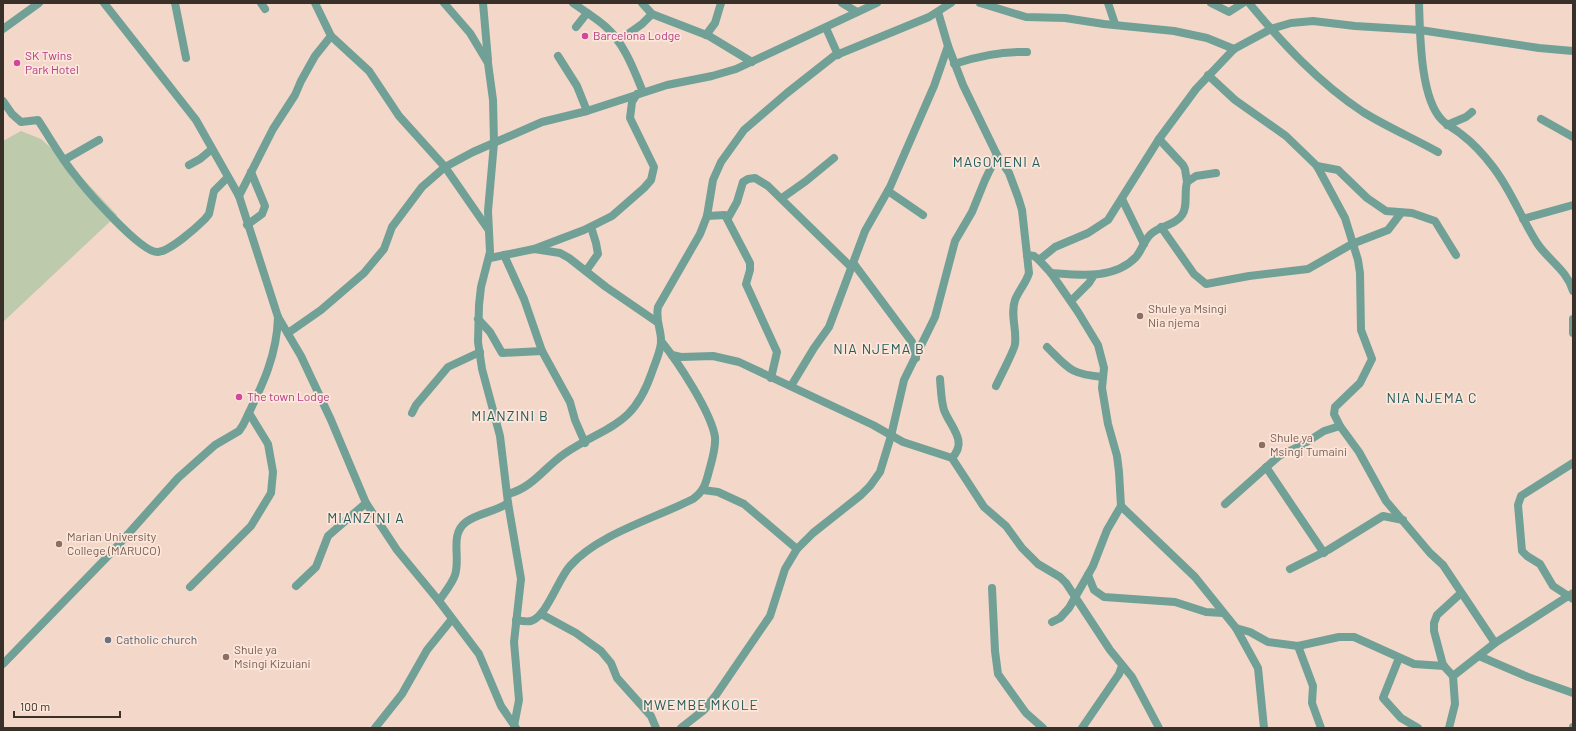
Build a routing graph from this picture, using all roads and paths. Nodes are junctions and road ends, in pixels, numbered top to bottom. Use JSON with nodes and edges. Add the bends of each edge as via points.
{"nodes":[{"id":1,"x":39,"y":3,"type":"edge"},
{"id":2,"x":104,"y":3,"type":"edge"},
{"id":3,"x":175,"y":3,"type":"edge"},
{"id":4,"x":315,"y":3,"type":"edge"},
{"id":5,"x":444,"y":3,"type":"edge"},
{"id":6,"x":483,"y":3,"type":"edge"},
{"id":7,"x":573,"y":3,"type":"edge"},
{"id":8,"x":642,"y":3,"type":"edge"},
{"id":9,"x":721,"y":3,"type":"edge"},
{"id":10,"x":842,"y":3,"type":"edge"},
{"id":11,"x":877,"y":3,"type":"edge"},
{"id":12,"x":951,"y":3,"type":"edge"},
{"id":13,"x":980,"y":3,"type":"edge"},
{"id":14,"x":1108,"y":3,"type":"edge"},
{"id":15,"x":1211,"y":3,"type":"edge"},
{"id":16,"x":1243,"y":3,"type":"edge"},
{"id":17,"x":1249,"y":3,"type":"edge"},
{"id":18,"x":1419,"y":3,"type":"edge"},
{"id":19,"x":857,"y":12,"type":"junction"},
{"id":20,"x":938,"y":12,"type":"junction"},
{"id":21,"x":587,"y":13,"type":"junction"},
{"id":22,"x":652,"y":14,"type":"junction"},
{"id":23,"x":1115,"y":24,"type":"junction"},
{"id":24,"x":576,"y":27,"type":"dead end"},
{"id":25,"x":826,"y":28,"type":"junction"},
{"id":26,"x":3,"y":29,"type":"edge"},
{"id":27,"x":1271,"y":29,"type":"junction"},
{"id":28,"x":1420,"y":30,"type":"junction"},
{"id":29,"x":706,"y":35,"type":"junction"},
{"id":30,"x":331,"y":36,"type":"junction"},
{"id":31,"x":618,"y":41,"type":"junction"},
{"id":32,"x":948,"y":46,"type":"junction"},
{"id":33,"x":1234,"y":49,"type":"junction"},
{"id":34,"x":1573,"y":51,"type":"edge"},
{"id":35,"x":1028,"y":52,"type":"dead end"},
{"id":36,"x":838,"y":55,"type":"junction"},
{"id":37,"x":558,"y":56,"type":"dead end"},
{"id":38,"x":186,"y":58,"type":"dead end"},
{"id":39,"x":752,"y":62,"type":"junction"},
{"id":40,"x":488,"y":63,"type":"junction"},
{"id":41,"x":954,"y":64,"type":"junction"},
{"id":42,"x":1208,"y":75,"type":"junction"},
{"id":43,"x":640,"y":93,"type":"junction"},
{"id":44,"x":3,"y":101,"type":"edge"},
{"id":45,"x":587,"y":111,"type":"junction"},
{"id":46,"x":1472,"y":112,"type":"dead end"},
{"id":47,"x":1541,"y":119,"type":"dead end"},
{"id":48,"x":1447,"y":125,"type":"junction"},
{"id":49,"x":1573,"y":137,"type":"edge"},
{"id":50,"x":1159,"y":139,"type":"junction"},
{"id":51,"x":99,"y":140,"type":"dead end"},
{"id":52,"x":494,"y":143,"type":"junction"},
{"id":53,"x":212,"y":149,"type":"junction"},
{"id":54,"x":1438,"y":152,"type":"dead end"},
{"id":55,"x":997,"y":155,"type":"junction"},
{"id":56,"x":834,"y":158,"type":"dead end"},
{"id":57,"x":64,"y":160,"type":"junction"},
{"id":58,"x":189,"y":166,"type":"dead end"},
{"id":59,"x":1317,"y":166,"type":"junction"},
{"id":60,"x":446,"y":167,"type":"junction"},
{"id":61,"x":251,"y":172,"type":"junction"},
{"id":62,"x":1216,"y":173,"type":"dead end"},
{"id":63,"x":227,"y":178,"type":"junction"},
{"id":64,"x":1187,"y":182,"type":"junction"},
{"id":65,"x":888,"y":191,"type":"junction"},
{"id":66,"x":239,"y":196,"type":"junction"},
{"id":67,"x":782,"y":198,"type":"junction"},
{"id":68,"x":1122,"y":198,"type":"junction"},
{"id":69,"x":1573,"y":206,"type":"edge"},
{"id":70,"x":1401,"y":213,"type":"junction"},
{"id":71,"x":923,"y":215,"type":"dead end"},
{"id":72,"x":707,"y":216,"type":"junction"},
{"id":73,"x":728,"y":218,"type":"junction"},
{"id":74,"x":1523,"y":219,"type":"junction"},
{"id":75,"x":248,"y":225,"type":"junction"},
{"id":76,"x":591,"y":227,"type":"junction"},
{"id":77,"x":1161,"y":227,"type":"junction"},
{"id":78,"x":489,"y":230,"type":"junction"},
{"id":79,"x":1144,"y":244,"type":"junction"},
{"id":80,"x":1352,"y":244,"type":"junction"},
{"id":81,"x":534,"y":249,"type":"junction"},
{"id":82,"x":504,"y":255,"type":"junction"},
{"id":83,"x":1027,"y":255,"type":"junction"},
{"id":84,"x":1456,"y":255,"type":"dead end"},
{"id":85,"x":490,"y":258,"type":"junction"},
{"id":86,"x":1039,"y":260,"type":"junction"},
{"id":87,"x":854,"y":266,"type":"junction"},
{"id":88,"x":586,"y":271,"type":"junction"},
{"id":89,"x":1051,"y":273,"type":"junction"},
{"id":90,"x":1094,"y":275,"type":"junction"},
{"id":91,"x":1573,"y":291,"type":"edge"},
{"id":92,"x":1071,"y":301,"type":"junction"},
{"id":93,"x":278,"y":317,"type":"junction"},
{"id":94,"x":478,"y":319,"type":"junction"},
{"id":95,"x":1573,"y":319,"type":"edge"},
{"id":96,"x":657,"y":322,"type":"junction"},
{"id":97,"x":288,"y":333,"type":"junction"},
{"id":98,"x":1573,"y":333,"type":"edge"},
{"id":99,"x":661,"y":341,"type":"junction"},
{"id":100,"x":1046,"y":347,"type":"dead end"},
{"id":101,"x":542,"y":351,"type":"junction"},
{"id":102,"x":480,"y":352,"type":"junction"},
{"id":103,"x":672,"y":355,"type":"junction"},
{"id":104,"x":916,"y":358,"type":"junction"},
{"id":105,"x":1103,"y":377,"type":"junction"},
{"id":106,"x":771,"y":378,"type":"junction"},
{"id":107,"x":940,"y":379,"type":"dead end"},
{"id":108,"x":791,"y":386,"type":"junction"},
{"id":109,"x":996,"y":386,"type":"dead end"},
{"id":110,"x":249,"y":413,"type":"junction"},
{"id":111,"x":412,"y":413,"type":"dead end"},
{"id":112,"x":1340,"y":426,"type":"junction"},
{"id":113,"x":891,"y":436,"type":"junction"},
{"id":114,"x":585,"y":443,"type":"junction"},
{"id":115,"x":952,"y":458,"type":"junction"},
{"id":116,"x":1572,"y":464,"type":"edge"},
{"id":117,"x":1266,"y":467,"type":"junction"},
{"id":118,"x":703,"y":490,"type":"junction"},
{"id":119,"x":508,"y":494,"type":"junction"},
{"id":120,"x":1386,"y":501,"type":"junction"},
{"id":121,"x":366,"y":503,"type":"junction"},
{"id":122,"x":508,"y":503,"type":"junction"},
{"id":123,"x":1225,"y":504,"type":"dead end"},
{"id":124,"x":1120,"y":506,"type":"junction"},
{"id":125,"x":1383,"y":516,"type":"junction"},
{"id":126,"x":1403,"y":520,"type":"junction"},
{"id":127,"x":797,"y":549,"type":"junction"},
{"id":128,"x":1324,"y":553,"type":"junction"},
{"id":129,"x":1290,"y":568,"type":"dead end"},
{"id":130,"x":1088,"y":575,"type":"junction"},
{"id":131,"x":190,"y":586,"type":"dead end"},
{"id":132,"x":296,"y":586,"type":"dead end"},
{"id":133,"x":992,"y":588,"type":"dead end"},
{"id":134,"x":1461,"y":593,"type":"junction"},
{"id":135,"x":1075,"y":596,"type":"junction"},
{"id":136,"x":1571,"y":596,"type":"edge"},
{"id":137,"x":439,"y":601,"type":"junction"},
{"id":138,"x":1223,"y":613,"type":"junction"},
{"id":139,"x":541,"y":614,"type":"junction"},
{"id":140,"x":452,"y":619,"type":"junction"},
{"id":141,"x":516,"y":620,"type":"junction"},
{"id":142,"x":1052,"y":622,"type":"dead end"},
{"id":143,"x":1236,"y":628,"type":"junction"},
{"id":144,"x":1495,"y":643,"type":"junction"},
{"id":145,"x":1298,"y":646,"type":"junction"},
{"id":146,"x":1479,"y":656,"type":"junction"},
{"id":147,"x":1399,"y":658,"type":"junction"},
{"id":148,"x":3,"y":664,"type":"edge"},
{"id":149,"x":1122,"y":666,"type":"junction"},
{"id":150,"x":1444,"y":666,"type":"junction"},
{"id":151,"x":1453,"y":676,"type":"junction"},
{"id":152,"x":1573,"y":693,"type":"edge"},
{"id":153,"x":515,"y":727,"type":"edge"},
{"id":154,"x":376,"y":728,"type":"edge"},
{"id":155,"x":656,"y":728,"type":"edge"},
{"id":156,"x":681,"y":728,"type":"edge"},
{"id":157,"x":1043,"y":728,"type":"edge"},
{"id":158,"x":1082,"y":728,"type":"edge"},
{"id":159,"x":1159,"y":728,"type":"edge"},
{"id":160,"x":1264,"y":728,"type":"edge"},
{"id":161,"x":1321,"y":728,"type":"edge"},
{"id":162,"x":1418,"y":728,"type":"edge"},
{"id":163,"x":1450,"y":728,"type":"edge"}],
"edges":[{"from":1,"to":26,"type":"street"},
{"from":2,"to":53,"type":"street","via":[[196,120]]},
{"from":3,"to":38,"type":"street"},
{"from":4,"to":30,"type":"street"},
{"from":5,"to":40,"type":"street","via":[[470,33]]},
{"from":6,"to":40,"type":"street"},
{"from":7,"to":21,"type":"street"},
{"from":8,"to":22,"type":"street"},
{"from":9,"to":29,"type":"street","via":[[714,24]]},
{"from":10,"to":19,"type":"street"},
{"from":11,"to":19,"type":"street"},
{"from":12,"to":20,"type":"street"},
{"from":13,"to":23,"type":"street","via":[[1026,17],[1065,18]]},
{"from":14,"to":23,"type":"street"},
{"from":15,"to":16,"type":"street","via":[[1229,12]]},
{"from":17,"to":27,"type":"street"},
{"from":18,"to":28,"type":"street"},
{"from":19,"to":25,"type":"street"},
{"from":20,"to":32,"type":"street"},
{"from":20,"to":36,"type":"street"},
{"from":21,"to":24,"type":"street"},
{"from":21,"to":31,"type":"street","via":[[607,28]]},
{"from":22,"to":29,"type":"street"},
{"from":22,"to":31,"type":"street"},
{"from":23,"to":33,"type":"street","via":[[1174,31],[1207,38]]},
{"from":25,"to":36,"type":"street"},
{"from":25,"to":39,"type":"street"},
{"from":27,"to":28,"type":"street","via":[[1291,23],[1314,21]]},
{"from":27,"to":33,"type":"street"},
{"from":27,"to":54,"type":"street","via":[[1314,73],[1361,110]]},
{"from":28,"to":34,"type":"street"},
{"from":28,"to":48,"type":"street","via":[[1430,103]]},
{"from":29,"to":39,"type":"street"},
{"from":30,"to":60,"type":"street","via":[[369,71],[399,116]]},
{"from":30,"to":61,"type":"street","via":[[307,70],[295,95],[272,129]]},
{"from":31,"to":43,"type":"street","via":[[635,72]]},
{"from":32,"to":41,"type":"street"},
{"from":32,"to":65,"type":"street","via":[[934,86]]},
{"from":33,"to":42,"type":"street"},
{"from":35,"to":41,"type":"street","via":[[1007,52]]},
{"from":36,"to":72,"type":"street","via":[[792,89],[744,130],[716,172]]},
{"from":37,"to":45,"type":"street","via":[[577,86]]},
{"from":39,"to":43,"type":"street","via":[[725,73]]},
{"from":40,"to":52,"type":"street","via":[[493,100]]},
{"from":41,"to":55,"type":"street"},
{"from":42,"to":50,"type":"street"},
{"from":42,"to":59,"type":"street","via":[[1234,100],[1286,136]]},
{"from":43,"to":45,"type":"street"},
{"from":43,"to":76,"type":"street","via":[[632,102],[630,118],[654,167],[653,173],[644,188],[615,213]]},
{"from":44,"to":57,"type":"street","via":[[12,114],[22,122],[38,120]]},
{"from":45,"to":52,"type":"street","via":[[542,122]]},
{"from":46,"to":48,"type":"street"},
{"from":47,"to":49,"type":"street"},
{"from":48,"to":74,"type":"street","via":[[1462,135],[1486,158]]},
{"from":50,"to":64,"type":"street","via":[[1185,169]]},
{"from":50,"to":68,"type":"street"},
{"from":51,"to":57,"type":"street"},
{"from":52,"to":60,"type":"street"},
{"from":52,"to":78,"type":"street","via":[[488,211]]},
{"from":53,"to":58,"type":"street"},
{"from":53,"to":63,"type":"street"},
{"from":55,"to":83,"type":"street","via":[[1009,173],[1022,210]]},
{"from":55,"to":104,"type":"street","via":[[972,212],[955,242],[935,318]]},
{"from":56,"to":67,"type":"street"},
{"from":57,"to":63,"type":"street","via":[[75,176],[132,237],[146,249],[159,253],[205,219],[209,214],[214,191]]},
{"from":59,"to":70,"type":"street","via":[[1338,170],[1375,205],[1386,211]]},
{"from":59,"to":80,"type":"street","via":[[1345,218]]},
{"from":60,"to":78,"type":"street"},
{"from":60,"to":97,"type":"street","via":[[422,188],[392,227],[384,249],[364,273],[321,310]]},
{"from":61,"to":66,"type":"street"},
{"from":61,"to":75,"type":"street","via":[[264,206],[262,214]]},
{"from":62,"to":64,"type":"street","via":[[1196,176]]},
{"from":63,"to":66,"type":"street"},
{"from":64,"to":77,"type":"street","via":[[1181,216]]},
{"from":65,"to":71,"type":"street"},
{"from":65,"to":87,"type":"street","via":[[865,231]]},
{"from":66,"to":75,"type":"street"},
{"from":67,"to":73,"type":"street","via":[[758,179],[748,179],[741,186],[737,202]]},
{"from":67,"to":87,"type":"street","via":[[801,219]]},
{"from":68,"to":79,"type":"street"},
{"from":68,"to":86,"type":"street","via":[[1115,212],[1101,225],[1055,247]]},
{"from":69,"to":74,"type":"street"},
{"from":70,"to":80,"type":"street","via":[[1388,230]]},
{"from":70,"to":84,"type":"street","via":[[1408,212],[1435,221]]},
{"from":72,"to":73,"type":"street","via":[[721,213]]},
{"from":72,"to":96,"type":"street","via":[[700,234],[658,307]]},
{"from":73,"to":106,"type":"street","via":[[750,263],[746,284],[777,352]]},
{"from":74,"to":91,"type":"street","via":[[1542,249],[1569,280]]},
{"from":75,"to":93,"type":"street"},
{"from":76,"to":81,"type":"street"},
{"from":76,"to":88,"type":"street","via":[[598,254]]},
{"from":77,"to":79,"type":"street","via":[[1150,234]]},
{"from":77,"to":80,"type":"street","via":[[1194,274],[1206,284],[1308,269]]},
{"from":78,"to":85,"type":"street"},
{"from":79,"to":90,"type":"street","via":[[1135,258],[1126,265]]},
{"from":80,"to":112,"type":"street","via":[[1360,273],[1360,330],[1372,359],[1360,384],[1335,407],[1334,414]]},
{"from":81,"to":82,"type":"street"},
{"from":81,"to":88,"type":"street","via":[[566,255]]},
{"from":82,"to":85,"type":"street"},
{"from":82,"to":101,"type":"street","via":[[524,299]]},
{"from":83,"to":86,"type":"street"},
{"from":83,"to":109,"type":"street","via":[[1029,273],[1015,300],[1013,312],[1015,344]]},
{"from":85,"to":94,"type":"street","via":[[481,287]]},
{"from":86,"to":89,"type":"street"},
{"from":87,"to":104,"type":"street","via":[[912,342]]},
{"from":87,"to":108,"type":"street","via":[[829,327]]},
{"from":88,"to":96,"type":"street"},
{"from":89,"to":90,"type":"street"},
{"from":89,"to":92,"type":"street"},
{"from":90,"to":92,"type":"street"},
{"from":92,"to":105,"type":"street","via":[[1098,345],[1104,368]]},
{"from":93,"to":97,"type":"street"},
{"from":93,"to":110,"type":"street","via":[[275,343],[266,378]]},
{"from":94,"to":101,"type":"street","via":[[490,332],[502,353]]},
{"from":94,"to":102,"type":"street"},
{"from":95,"to":98,"type":"street"},
{"from":96,"to":99,"type":"street"},
{"from":97,"to":121,"type":"street","via":[[342,443]]},
{"from":99,"to":103,"type":"street"},
{"from":99,"to":114,"type":"street","via":[[648,384],[636,407],[627,416]]},
{"from":100,"to":105,"type":"street","via":[[1072,371]]},
{"from":101,"to":114,"type":"street","via":[[570,402]]},
{"from":102,"to":111,"type":"street","via":[[448,367],[416,404]]},
{"from":102,"to":119,"type":"street","via":[[500,436]]},
{"from":103,"to":106,"type":"street","via":[[728,358]]},
{"from":103,"to":118,"type":"street","via":[[696,395],[715,437],[714,453]]},
{"from":104,"to":113,"type":"street","via":[[904,380]]},
{"from":105,"to":124,"type":"street","via":[[1102,388],[1108,424],[1117,456]]},
{"from":106,"to":108,"type":"street"},
{"from":107,"to":115,"type":"street","via":[[944,410],[959,440],[958,450]]},
{"from":108,"to":113,"type":"street"},
{"from":110,"to":131,"type":"street","via":[[268,444],[273,472],[271,493],[251,526]]},
{"from":110,"to":148,"type":"street","via":[[238,430],[215,445],[178,478],[112,552]]},
{"from":112,"to":117,"type":"street","via":[[1324,431],[1302,446],[1279,456]]},
{"from":112,"to":120,"type":"street","via":[[1362,457]]},
{"from":113,"to":115,"type":"street","via":[[912,446]]},
{"from":113,"to":127,"type":"street","via":[[880,472],[870,486]]},
{"from":114,"to":119,"type":"street","via":[[563,455],[526,487]]},
{"from":115,"to":135,"type":"street","via":[[984,507],[1006,526],[1038,564],[1060,577]]},
{"from":116,"to":136,"type":"street","via":[[1521,496],[1518,505],[1522,551],[1540,564],[1553,586]]},
{"from":117,"to":123,"type":"street"},
{"from":117,"to":128,"type":"street"},
{"from":118,"to":127,"type":"street","via":[[718,492],[744,504]]},
{"from":118,"to":139,"type":"street","via":[[693,499],[611,536],[588,550],[570,565]]},
{"from":119,"to":122,"type":"street"},
{"from":120,"to":125,"type":"street"},
{"from":120,"to":126,"type":"street"},
{"from":121,"to":132,"type":"street","via":[[328,536],[316,567]]},
{"from":121,"to":137,"type":"street","via":[[397,550]]},
{"from":122,"to":137,"type":"street","via":[[471,519],[459,529],[456,536],[458,556],[455,576]]},
{"from":122,"to":141,"type":"street","via":[[521,579]]},
{"from":124,"to":130,"type":"street"},
{"from":124,"to":138,"type":"street","via":[[1195,577]]},
{"from":125,"to":126,"type":"street"},
{"from":125,"to":128,"type":"street"},
{"from":126,"to":134,"type":"street","via":[[1443,565]]},
{"from":127,"to":156,"type":"street","via":[[785,569],[770,616],[716,695],[704,710]]},
{"from":128,"to":129,"type":"street"},
{"from":130,"to":135,"type":"street"},
{"from":130,"to":138,"type":"street","via":[[1094,590],[1104,597],[1175,602],[1206,612]]},
{"from":133,"to":157,"type":"street","via":[[998,674],[1026,713]]},
{"from":134,"to":144,"type":"street"},
{"from":134,"to":150,"type":"street","via":[[1437,615],[1434,623]]},
{"from":135,"to":142,"type":"street","via":[[1060,618]]},
{"from":135,"to":149,"type":"street"},
{"from":136,"to":144,"type":"street"},
{"from":137,"to":140,"type":"street"},
{"from":138,"to":143,"type":"street"},
{"from":139,"to":141,"type":"street","via":[[532,621]]},
{"from":139,"to":155,"type":"street","via":[[576,633],[601,651],[611,663],[617,678],[652,716]]},
{"from":140,"to":153,"type":"street","via":[[479,654],[501,706]]},
{"from":140,"to":154,"type":"street","via":[[427,650],[402,694]]},
{"from":141,"to":153,"type":"street","via":[[514,642],[518,700]]},
{"from":143,"to":145,"type":"street","via":[[1268,642]]},
{"from":143,"to":160,"type":"street","via":[[1258,668]]},
{"from":144,"to":146,"type":"street"},
{"from":145,"to":147,"type":"street","via":[[1345,636]]},
{"from":145,"to":161,"type":"street","via":[[1314,686],[1312,703]]},
{"from":146,"to":151,"type":"street"},
{"from":146,"to":152,"type":"street"},
{"from":147,"to":150,"type":"street","via":[[1418,665]]},
{"from":147,"to":162,"type":"street","via":[[1383,698],[1401,718]]},
{"from":149,"to":158,"type":"street"},
{"from":149,"to":159,"type":"street","via":[[1137,684]]},
{"from":150,"to":151,"type":"street"},
{"from":151,"to":163,"type":"street","via":[[1455,704]]}]}
